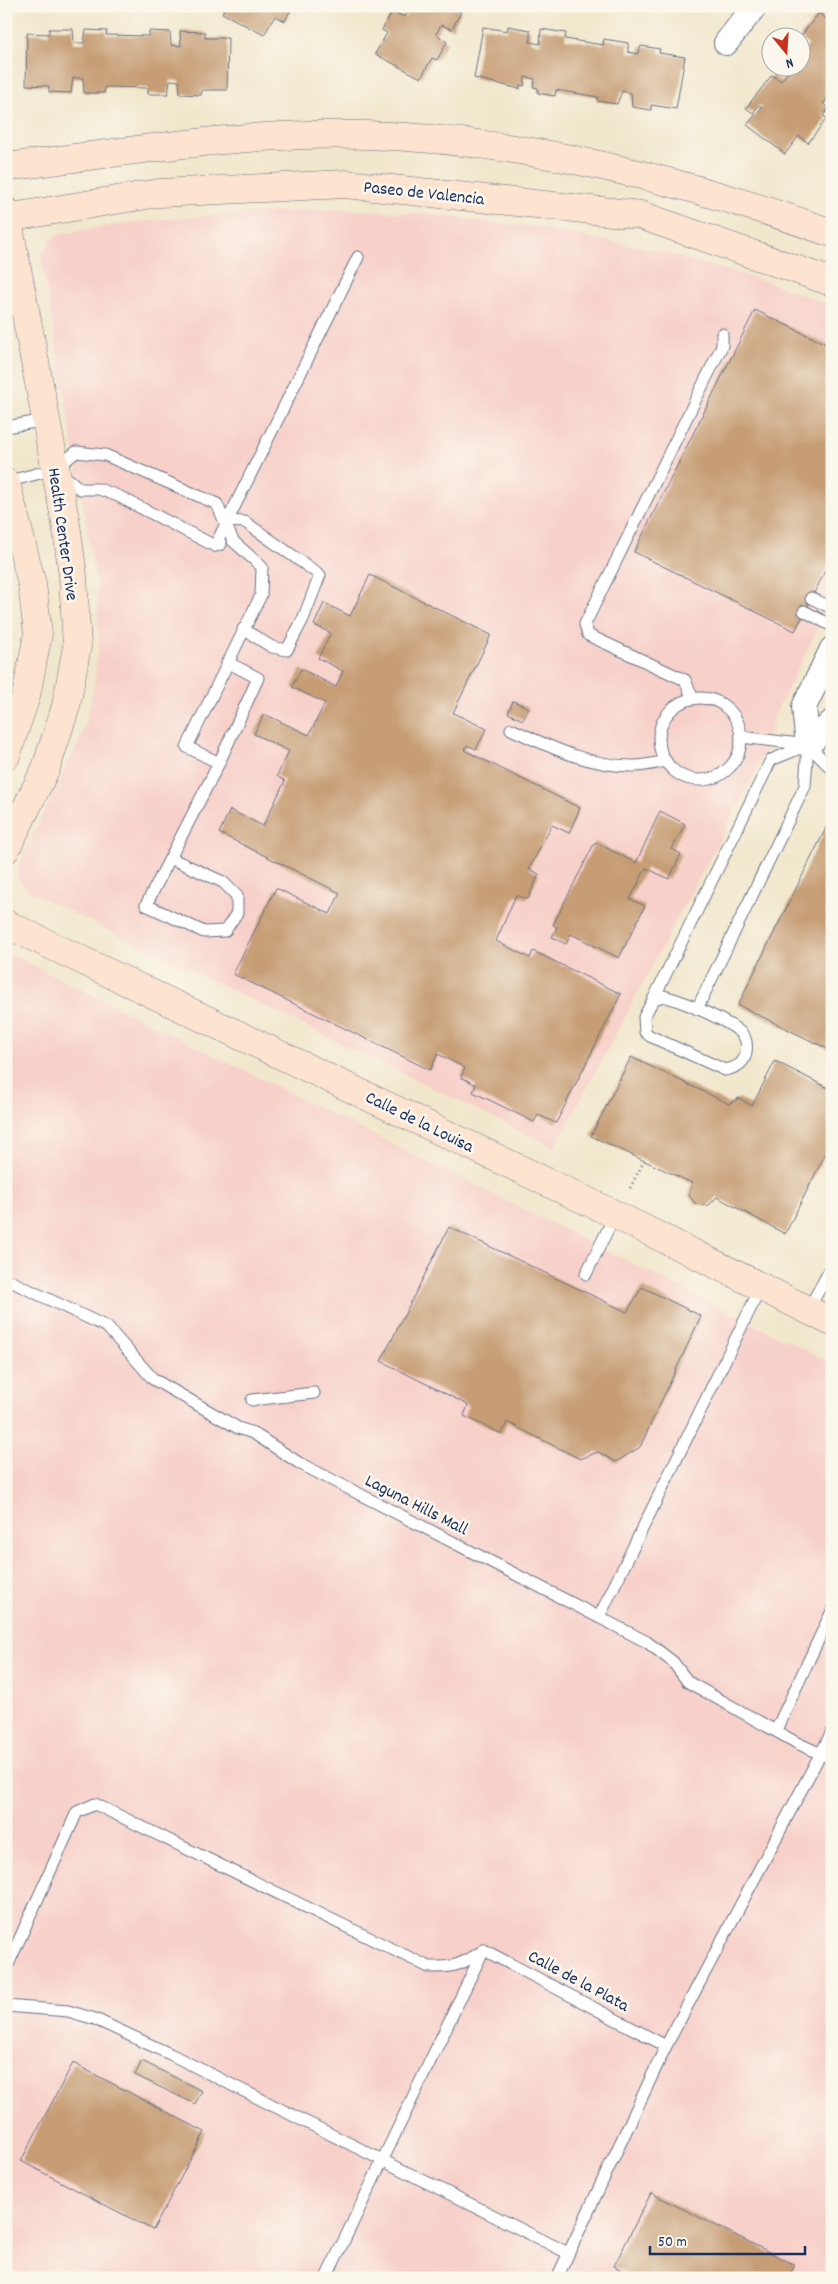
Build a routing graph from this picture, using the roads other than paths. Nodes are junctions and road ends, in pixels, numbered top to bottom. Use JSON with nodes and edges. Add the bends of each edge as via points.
{"nodes":[{"id":1,"x":749,"y":8,"type":"edge"},
{"id":2,"x":726,"y":43,"type":"dead end"},
{"id":3,"x":6,"y":167,"type":"edge"},
{"id":4,"x":7,"y":215,"type":"edge"},
{"id":5,"x":832,"y":233,"type":"edge"},
{"id":6,"x":358,"y":257,"type":"dead end"},
{"id":7,"x":832,"y":282,"type":"edge"},
{"id":8,"x":722,"y":334,"type":"dead end"},
{"id":9,"x":46,"y":420,"type":"junction"},
{"id":10,"x":6,"y":427,"type":"edge"},
{"id":11,"x":55,"y":469,"type":"junction"},
{"id":12,"x":6,"y":482,"type":"edge"},
{"id":13,"x":226,"y":522,"type":"junction"},
{"id":14,"x":13,"y":540,"type":"edge"},
{"id":15,"x":233,"y":541,"type":"junction"},
{"id":16,"x":215,"y":546,"type":"junction"},
{"id":17,"x":811,"y":598,"type":"dead end"},
{"id":18,"x":832,"y":608,"type":"edge"},
{"id":19,"x":804,"y":612,"type":"dead end"},
{"id":20,"x":832,"y":626,"type":"edge"},
{"id":21,"x":243,"y":630,"type":"junction"},
{"id":22,"x":832,"y":650,"type":"edge"},
{"id":23,"x":227,"y":662,"type":"junction"},
{"id":24,"x":693,"y":699,"type":"junction"},
{"id":25,"x":822,"y":716,"type":"edge"},
{"id":26,"x":511,"y":729,"type":"dead end"},
{"id":27,"x":742,"y":737,"type":"junction"},
{"id":28,"x":808,"y":745,"type":"junction"},
{"id":29,"x":7,"y":754,"type":"edge"},
{"id":30,"x":666,"y":761,"type":"junction"},
{"id":31,"x":219,"y":763,"type":"junction"},
{"id":32,"x":831,"y":767,"type":"edge"},
{"id":33,"x":6,"y":849,"type":"edge"},
{"id":34,"x":170,"y":858,"type":"junction"},
{"id":35,"x":6,"y":924,"type":"edge"},
{"id":36,"x":653,"y":1000,"type":"junction"},
{"id":37,"x":697,"y":1009,"type":"junction"},
{"id":38,"x":616,"y":1215,"type":"junction"},
{"id":39,"x":832,"y":1266,"type":"edge"},
{"id":40,"x":586,"y":1274,"type":"dead end"},
{"id":41,"x":6,"y":1279,"type":"edge"},
{"id":42,"x":762,"y":1287,"type":"junction"},
{"id":43,"x":808,"y":1310,"type":"junction"},
{"id":44,"x":832,"y":1322,"type":"edge"},
{"id":45,"x":314,"y":1393,"type":"dead end"},
{"id":46,"x":252,"y":1400,"type":"dead end"},
{"id":47,"x":832,"y":1611,"type":"edge"},
{"id":48,"x":599,"y":1617,"type":"junction"},
{"id":49,"x":776,"y":1730,"type":"junction"},
{"id":50,"x":832,"y":1732,"type":"edge"},
{"id":51,"x":818,"y":1754,"type":"junction"},
{"id":52,"x":832,"y":1759,"type":"edge"},
{"id":53,"x":484,"y":1950,"type":"junction"},
{"id":54,"x":6,"y":1968,"type":"edge"},
{"id":55,"x":6,"y":2006,"type":"edge"},
{"id":56,"x":666,"y":2046,"type":"junction"},
{"id":57,"x":382,"y":2160,"type":"junction"},
{"id":58,"x":568,"y":2253,"type":"junction"},
{"id":59,"x":326,"y":2278,"type":"edge"},
{"id":60,"x":556,"y":2278,"type":"edge"}],
"edges":[{"from":1,"to":2,"type":"street"},
{"from":3,"to":5,"type":"street","via":[[180,144],[286,136],[367,135],[452,141],[544,152],[662,181]]},
{"from":4,"to":7,"type":"street","name":"Paseo de Valencia","via":[[159,193],[346,184],[640,215]]},
{"from":4,"to":9,"type":"street","name":"Health Center Drive"},
{"from":6,"to":13,"type":"lane"},
{"from":8,"to":24,"type":"lane","via":[[722,346],[584,624],[588,635],[686,680]]},
{"from":9,"to":10,"type":"lane"},
{"from":9,"to":11,"type":"street","name":"Health Center Drive"},
{"from":11,"to":12,"type":"lane"},
{"from":11,"to":13,"type":"lane","via":[[76,452],[105,454],[217,504]]},
{"from":11,"to":16,"type":"lane","via":[[80,488],[99,489],[118,496]]},
{"from":11,"to":33,"type":"street","name":"Health Center Drive","via":[[73,576],[77,646],[66,706],[46,768]]},
{"from":12,"to":14,"type":"street"},
{"from":13,"to":15,"type":"lane"},
{"from":13,"to":16,"type":"lane"},
{"from":13,"to":21,"type":"lane","via":[[245,522],[320,575],[287,650],[272,647]]},
{"from":14,"to":29,"type":"street","via":[[32,584],[38,634],[26,696]]},
{"from":15,"to":16,"type":"lane"},
{"from":15,"to":21,"type":"lane","via":[[262,567],[260,595]]},
{"from":17,"to":18,"type":"lane"},
{"from":19,"to":20,"type":"lane"},
{"from":21,"to":23,"type":"lane"},
{"from":22,"to":25,"type":"street"},
{"from":23,"to":31,"type":"lane","via":[[258,678]]},
{"from":23,"to":31,"type":"lane","via":[[187,747]]},
{"from":24,"to":27,"type":"lane","via":[[720,703],[735,718]]},
{"from":24,"to":30,"type":"lane","via":[[676,707],[664,721],[659,743]]},
{"from":25,"to":28,"type":"street"},
{"from":26,"to":30,"type":"lane","via":[[569,755],[599,762],[635,766]]},
{"from":27,"to":28,"type":"lane"},
{"from":27,"to":30,"type":"lane","via":[[734,763],[713,778],[686,778],[675,772]]},
{"from":28,"to":32,"type":"lane"},
{"from":28,"to":36,"type":"lane","via":[[771,760]]},
{"from":28,"to":37,"type":"lane","via":[[805,786]]},
{"from":31,"to":34,"type":"lane"},
{"from":34,"to":34,"type":"lane","via":[[146,905],[204,932],[224,931],[237,913],[237,896],[223,882]]},
{"from":35,"to":38,"type":"street","name":"Calle de la Louisa"},
{"from":36,"to":37,"type":"lane","via":[[669,997]]},
{"from":36,"to":37,"type":"lane","via":[[643,1024],[650,1036],[725,1070],[738,1066],[746,1057],[743,1035]]},
{"from":38,"to":40,"type":"lane"},
{"from":38,"to":42,"type":"street","name":"Calle de la Louisa"},
{"from":39,"to":43,"type":"lane"},
{"from":41,"to":48,"type":"lane","name":"Laguna Hills Mall","via":[[107,1327],[153,1379],[238,1428],[254,1433],[299,1464]]},
{"from":42,"to":43,"type":"street","name":"Calle de la Louisa"},
{"from":42,"to":48,"type":"lane"},
{"from":43,"to":44,"type":"street","name":"Calle de la Louisa"},
{"from":45,"to":46,"type":"lane"},
{"from":47,"to":49,"type":"lane"},
{"from":48,"to":49,"type":"lane","name":"Laguna Hills Mall","via":[[647,1642],[673,1662],[688,1682]]},
{"from":49,"to":51,"type":"lane","name":"Laguna Hills Mall"},
{"from":50,"to":51,"type":"lane"},
{"from":51,"to":52,"type":"lane","name":"Laguna Hills Mall"},
{"from":51,"to":56,"type":"lane"},
{"from":53,"to":54,"type":"lane","via":[[462,1964],[430,1967],[95,1804],[77,1812]]},
{"from":53,"to":56,"type":"lane","name":"Calle de la Plata"},
{"from":53,"to":57,"type":"lane"},
{"from":55,"to":57,"type":"lane","via":[[68,2010],[95,2019]]},
{"from":56,"to":58,"type":"lane"},
{"from":57,"to":58,"type":"lane"},
{"from":57,"to":59,"type":"lane"},
{"from":58,"to":60,"type":"lane"}]}
